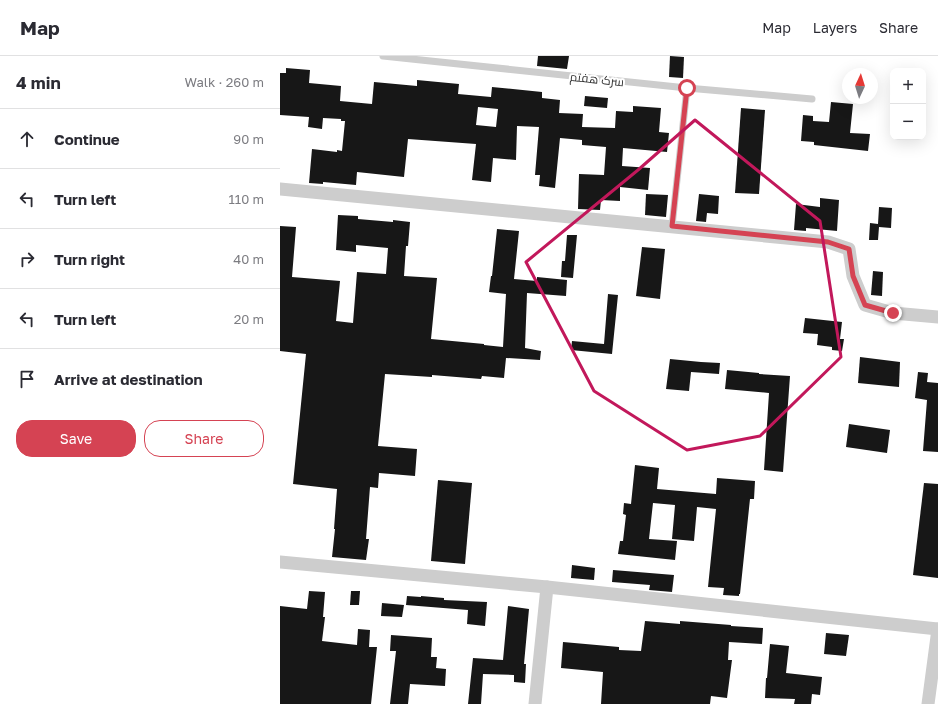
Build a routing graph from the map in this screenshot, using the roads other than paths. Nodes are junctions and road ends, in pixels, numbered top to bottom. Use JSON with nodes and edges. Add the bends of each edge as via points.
{"nodes":[{"id":1,"x":383,"y":56,"type":"edge"},
{"id":2,"x":687,"y":88,"type":"junction"},
{"id":3,"x":812,"y":99,"type":"dead end"},
{"id":4,"x":280,"y":189,"type":"edge"},
{"id":5,"x":672,"y":226,"type":"junction"},
{"id":6,"x":938,"y":317,"type":"edge"},
{"id":7,"x":280,"y":562,"type":"edge"},
{"id":8,"x":546,"y":587,"type":"junction"},
{"id":9,"x":938,"y":629,"type":"edge"},
{"id":10,"x":535,"y":704,"type":"edge"},
{"id":11,"x":928,"y":704,"type":"edge"}],
"edges":[{"from":1,"to":2,"type":"lane","name":"سرک هفتم"},
{"from":2,"to":3,"type":"lane","name":"سرک هفتم"},
{"from":2,"to":5,"type":"lane"},
{"from":4,"to":5,"type":"street"},
{"from":5,"to":6,"type":"street","via":[[828,242],[849,249],[853,276],[865,305],[893,313]]},
{"from":7,"to":8,"type":"street"},
{"from":8,"to":9,"type":"street"},
{"from":8,"to":10,"type":"street"},
{"from":9,"to":11,"type":"street"}]}
